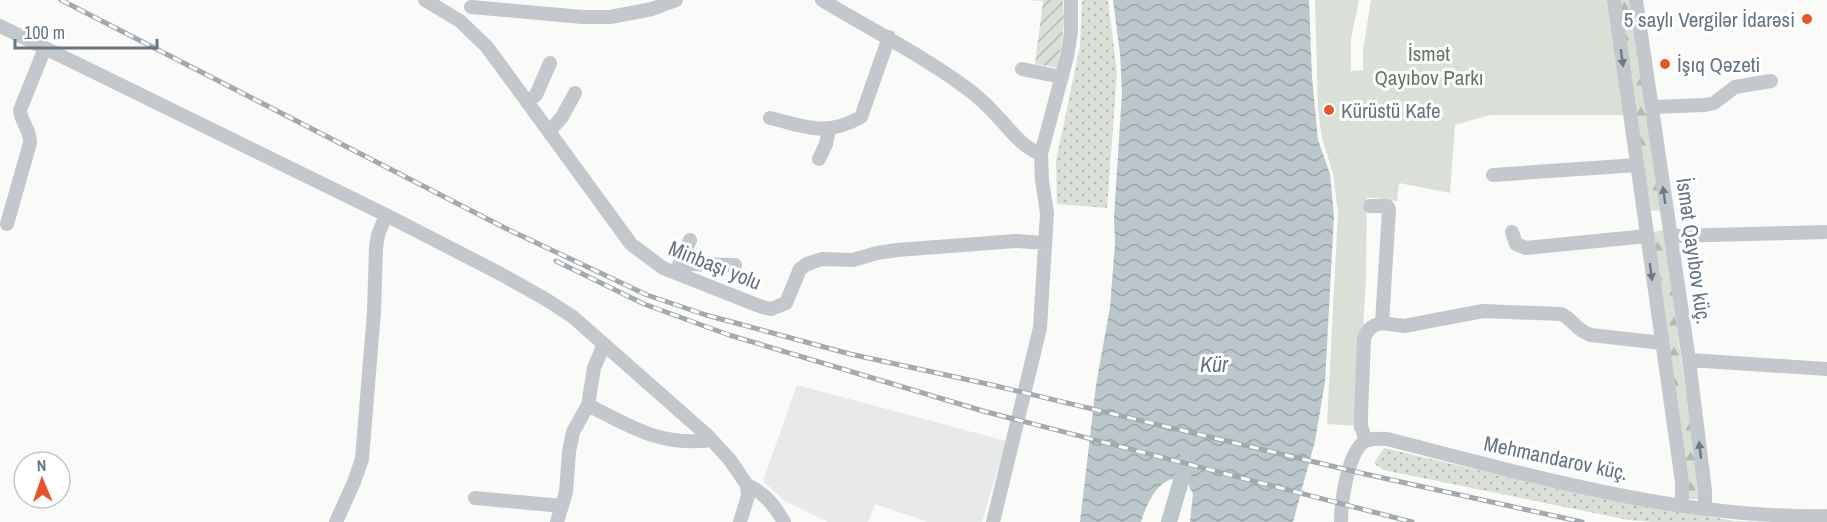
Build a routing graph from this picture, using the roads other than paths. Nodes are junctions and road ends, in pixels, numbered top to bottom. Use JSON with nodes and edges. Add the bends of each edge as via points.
{"nodes":[{"id":1,"x":425,"y":0,"type":"edge"},
{"id":2,"x":676,"y":0,"type":"edge"},
{"id":3,"x":822,"y":0,"type":"edge"},
{"id":4,"x":1071,"y":0,"type":"edge"},
{"id":5,"x":1614,"y":0,"type":"edge"},
{"id":6,"x":1636,"y":0,"type":"edge"},
{"id":7,"x":473,"y":3,"type":"edge"},
{"id":8,"x":460,"y":21,"type":"junction"},
{"id":9,"x":0,"y":26,"type":"edge"},
{"id":10,"x":889,"y":37,"type":"junction"},
{"id":11,"x":45,"y":48,"type":"junction"},
{"id":12,"x":550,"y":63,"type":"dead end"},
{"id":13,"x":1022,"y":69,"type":"dead end"},
{"id":14,"x":1061,"y":77,"type":"junction"},
{"id":15,"x":1771,"y":81,"type":"dead end"},
{"id":16,"x":575,"y":93,"type":"dead end"},
{"id":17,"x":527,"y":102,"type":"junction"},
{"id":18,"x":1652,"y":107,"type":"junction"},
{"id":19,"x":770,"y":118,"type":"dead end"},
{"id":20,"x":829,"y":130,"type":"junction"},
{"id":21,"x":549,"y":132,"type":"junction"},
{"id":22,"x":1041,"y":154,"type":"junction"},
{"id":23,"x":819,"y":159,"type":"dead end"},
{"id":24,"x":1637,"y":165,"type":"junction"},
{"id":25,"x":1493,"y":175,"type":"dead end"},
{"id":26,"x":1370,"y":206,"type":"dead end"},
{"id":27,"x":386,"y":215,"type":"junction"},
{"id":28,"x":7,"y":224,"type":"dead end"},
{"id":29,"x":1670,"y":230,"type":"junction"},
{"id":30,"x":1646,"y":231,"type":"junction"},
{"id":31,"x":1512,"y":232,"type":"dead end"},
{"id":32,"x":1827,"y":232,"type":"edge"},
{"id":33,"x":690,"y":240,"type":"dead end"},
{"id":34,"x":1045,"y":243,"type":"junction"},
{"id":35,"x":735,"y":265,"type":"dead end"},
{"id":36,"x":678,"y":269,"type":"junction"},
{"id":37,"x":1382,"y":323,"type":"junction"},
{"id":38,"x":1662,"y":343,"type":"junction"},
{"id":39,"x":604,"y":344,"type":"junction"},
{"id":40,"x":1689,"y":360,"type":"junction"},
{"id":41,"x":1827,"y":369,"type":"edge"},
{"id":42,"x":588,"y":405,"type":"junction"},
{"id":43,"x":712,"y":440,"type":"junction"},
{"id":44,"x":1366,"y":440,"type":"junction"},
{"id":45,"x":747,"y":485,"type":"junction"},
{"id":46,"x":475,"y":498,"type":"dead end"},
{"id":47,"x":1682,"y":505,"type":"junction"},
{"id":48,"x":562,"y":506,"type":"junction"},
{"id":49,"x":1705,"y":508,"type":"junction"},
{"id":50,"x":1827,"y":516,"type":"edge"},
{"id":51,"x":336,"y":522,"type":"edge"},
{"id":52,"x":557,"y":522,"type":"edge"},
{"id":53,"x":740,"y":522,"type":"edge"},
{"id":54,"x":784,"y":522,"type":"edge"},
{"id":55,"x":993,"y":522,"type":"edge"},
{"id":56,"x":1341,"y":522,"type":"edge"}],
"edges":[{"from":1,"to":8,"type":"street","name":"Minbaşı yolu"},
{"from":2,"to":7,"type":"street","via":[[610,17]]},
{"from":3,"to":10,"type":"street"},
{"from":4,"to":14,"type":"street","via":[[1071,32]]},
{"from":5,"to":24,"type":"street","one_way":true},
{"from":6,"to":18,"type":"street","name":"İsmət Qayıbov küç."},
{"from":7,"to":8,"type":"street"},
{"from":8,"to":17,"type":"street","name":"Minbaşı yolu","via":[[487,47]]},
{"from":9,"to":11,"type":"street"},
{"from":10,"to":20,"type":"street","via":[[864,114]]},
{"from":10,"to":22,"type":"street","via":[[965,88],[1024,146]]},
{"from":11,"to":27,"type":"street"},
{"from":11,"to":28,"type":"street","via":[[20,110],[31,134],[30,143]]},
{"from":12,"to":17,"type":"street","via":[[536,94]]},
{"from":13,"to":14,"type":"street"},
{"from":14,"to":22,"type":"street"},
{"from":15,"to":18,"type":"street","via":[[1735,87],[1705,105]]},
{"from":16,"to":21,"type":"street"},
{"from":17,"to":21,"type":"street","name":"Minbaşı yolu"},
{"from":29,"to":18,"type":"street","name":"İsmət Qayıbov küç.","one_way":true},
{"from":19,"to":20,"type":"street"},
{"from":20,"to":23,"type":"street"},
{"from":21,"to":36,"type":"street","name":"Minbaşı yolu","via":[[631,244],[651,261]]},
{"from":22,"to":34,"type":"street","via":[[1047,213]]},
{"from":24,"to":25,"type":"street"},
{"from":24,"to":30,"type":"street"},
{"from":26,"to":37,"type":"street","via":[[1389,209]]},
{"from":27,"to":39,"type":"street","via":[[547,300]]},
{"from":27,"to":51,"type":"street","via":[[376,248],[362,459]]},
{"from":29,"to":30,"type":"street"},
{"from":29,"to":32,"type":"street"},
{"from":29,"to":40,"type":"street","name":"İsmət Qayıbov küç."},
{"from":30,"to":31,"type":"street","via":[[1526,248],[1516,244]]},
{"from":30,"to":38,"type":"street","one_way":true},
{"from":33,"to":36,"type":"street"},
{"from":34,"to":36,"type":"street","name":"Minbaşı yolu","via":[[1016,241],[897,250],[853,260],[822,259],[800,269],[786,303],[771,309]]},
{"from":34,"to":55,"type":"street","via":[[1040,328]]},
{"from":35,"to":36,"type":"street"},
{"from":37,"to":38,"type":"street","via":[[1404,326],[1484,311],[1561,314],[1591,335]]},
{"from":37,"to":44,"type":"street","via":[[1367,329],[1364,339],[1361,427]]},
{"from":38,"to":47,"type":"street"},
{"from":39,"to":42,"type":"street","via":[[594,368]]},
{"from":39,"to":43,"type":"street"},
{"from":40,"to":41,"type":"street"},
{"from":49,"to":40,"type":"street","name":"İsmət Qayıbov küç.","one_way":true},
{"from":42,"to":43,"type":"street","via":[[640,432],[665,440]]},
{"from":42,"to":48,"type":"street","via":[[573,432]]},
{"from":43,"to":45,"type":"street"},
{"from":44,"to":47,"type":"street","name":"Mehmandarov küç.","via":[[1387,440],[1525,474]]},
{"from":44,"to":56,"type":"street","via":[[1354,452]]},
{"from":45,"to":53,"type":"street","via":[[748,496]]},
{"from":45,"to":54,"type":"street","via":[[769,500]]},
{"from":46,"to":48,"type":"street"},
{"from":47,"to":49,"type":"street","name":"Mehmandarov küç."},
{"from":48,"to":52,"type":"street"},
{"from":49,"to":50,"type":"street","name":"Mehmandarov küç."}]}
